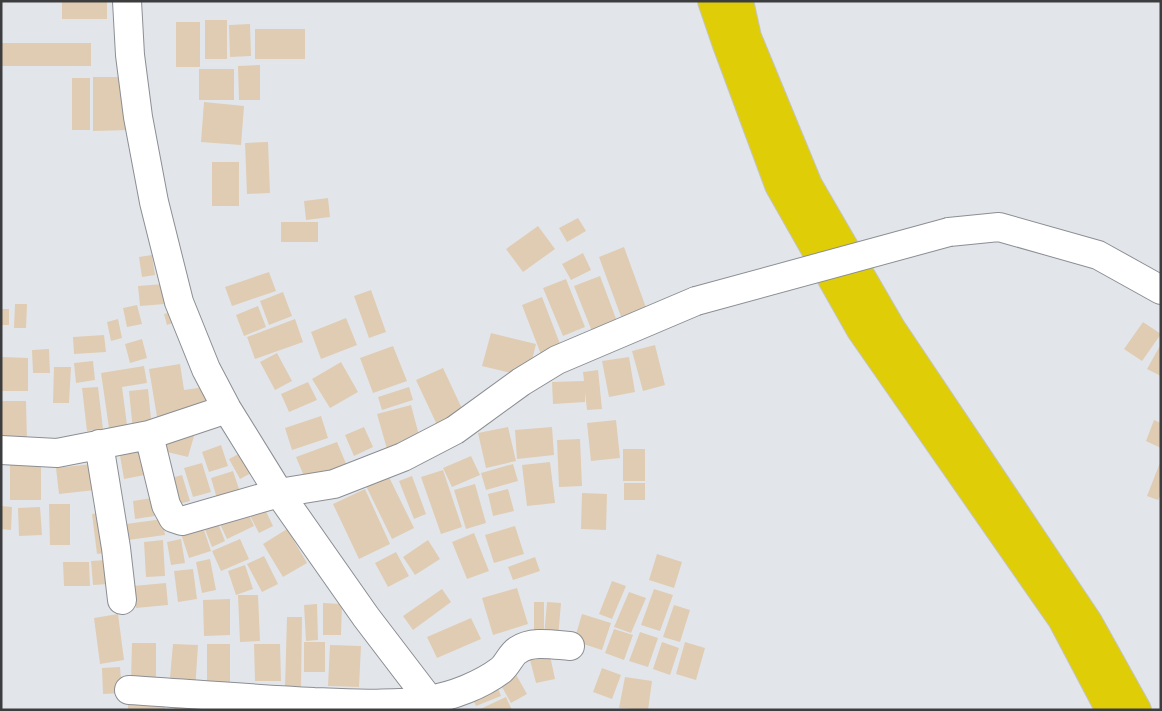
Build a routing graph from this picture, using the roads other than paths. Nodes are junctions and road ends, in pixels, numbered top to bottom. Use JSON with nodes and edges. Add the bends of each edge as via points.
{"nodes":[{"id":1,"x":127,"y":1,"type":"edge"},
{"id":2,"x":712,"y":1,"type":"edge"},
{"id":3,"x":739,"y":1,"type":"edge"},
{"id":4,"x":1161,"y":290,"type":"edge"},
{"id":5,"x":227,"y":410,"type":"junction"},
{"id":6,"x":149,"y":435,"type":"junction"},
{"id":7,"x":99,"y":444,"type":"junction"},
{"id":8,"x":1,"y":450,"type":"edge"},
{"id":9,"x":279,"y":493,"type":"junction"},
{"id":10,"x":122,"y":600,"type":"dead end"},
{"id":11,"x":570,"y":646,"type":"dead end"},
{"id":12,"x":129,"y":690,"type":"dead end"},
{"id":13,"x":433,"y":705,"type":"edge"},
{"id":14,"x":1110,"y":710,"type":"edge"},
{"id":15,"x":1137,"y":710,"type":"edge"}],
"edges":[{"from":1,"to":5,"type":"street","via":[[138,117],[167,258],[190,332]]},
{"from":2,"to":14,"type":"highway","via":[[779,185],[861,330],[1062,619]]},
{"from":3,"to":15,"type":"highway","via":[[747,37],[808,184],[891,328],[1088,622]]},
{"from":4,"to":9,"type":"street","bridge":true,"via":[[1098,255],[999,227],[949,232],[696,301],[556,360],[455,430],[403,457],[334,484]]},
{"from":5,"to":6,"type":"street"},
{"from":5,"to":9,"type":"street"},
{"from":6,"to":7,"type":"street"},
{"from":6,"to":9,"type":"street","via":[[166,505],[173,518],[182,521]]},
{"from":7,"to":8,"type":"street","via":[[57,453]]},
{"from":7,"to":10,"type":"street"},
{"from":9,"to":13,"type":"street"},
{"from":11,"to":13,"type":"street","via":[[548,644],[517,650],[503,668]]},
{"from":12,"to":13,"type":"street","via":[[260,699]]}]}
